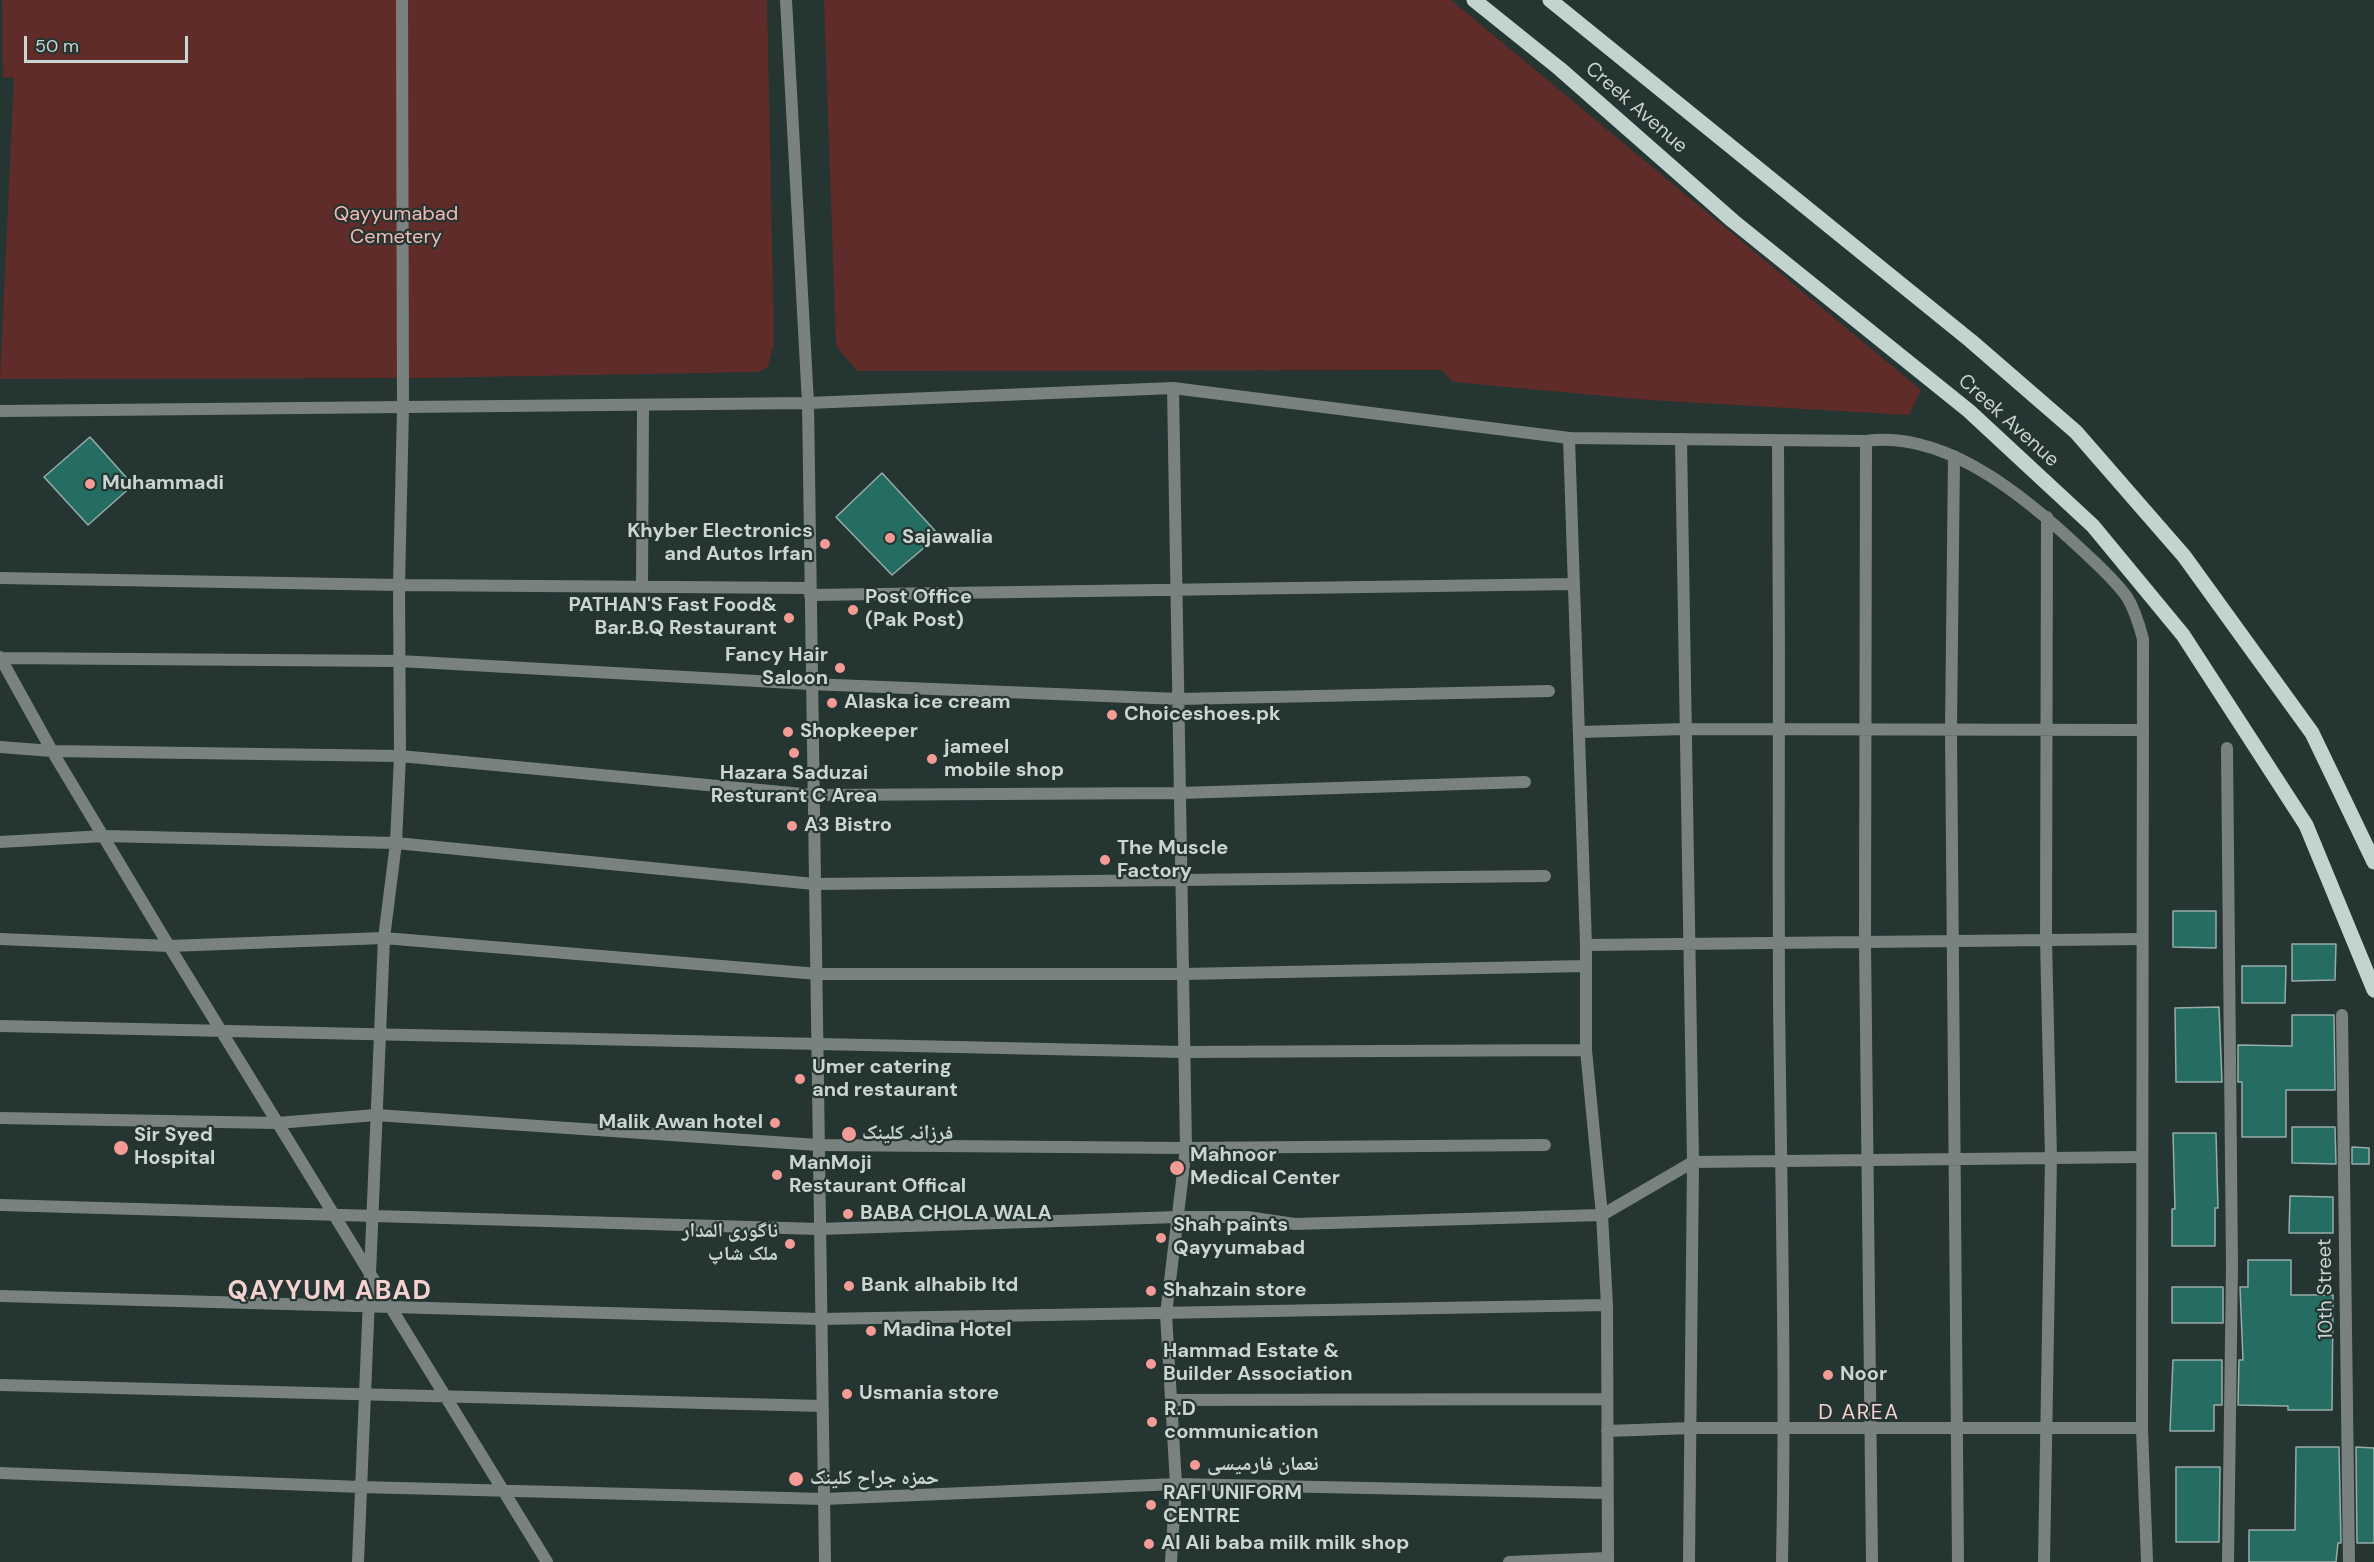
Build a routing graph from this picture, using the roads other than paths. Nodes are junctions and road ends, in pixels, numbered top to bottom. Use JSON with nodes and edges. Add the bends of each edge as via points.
{"nodes":[{"id":1,"x":402,"y":0,"type":"edge"},
{"id":2,"x":786,"y":0,"type":"edge"},
{"id":3,"x":1474,"y":0,"type":"edge"},
{"id":4,"x":1550,"y":0,"type":"edge"},
{"id":5,"x":1173,"y":388,"type":"junction"},
{"id":6,"x":808,"y":402,"type":"junction"},
{"id":7,"x":643,"y":405,"type":"junction"},
{"id":8,"x":403,"y":408,"type":"junction"},
{"id":9,"x":0,"y":411,"type":"edge"},
{"id":10,"x":1569,"y":438,"type":"junction"},
{"id":11,"x":1682,"y":439,"type":"junction"},
{"id":12,"x":1778,"y":441,"type":"junction"},
{"id":13,"x":1866,"y":441,"type":"junction"},
{"id":14,"x":1954,"y":456,"type":"junction"},
{"id":15,"x":2047,"y":517,"type":"junction"},
{"id":16,"x":0,"y":578,"type":"edge"},
{"id":17,"x":1574,"y":584,"type":"junction"},
{"id":18,"x":399,"y":585,"type":"junction"},
{"id":19,"x":642,"y":586,"type":"junction"},
{"id":20,"x":1176,"y":590,"type":"junction"},
{"id":21,"x":810,"y":591,"type":"junction"},
{"id":22,"x":0,"y":658,"type":"edge"},
{"id":23,"x":400,"y":661,"type":"junction"},
{"id":24,"x":810,"y":684,"type":"junction"},
{"id":25,"x":1549,"y":691,"type":"dead end"},
{"id":26,"x":1178,"y":699,"type":"junction"},
{"id":27,"x":1685,"y":729,"type":"junction"},
{"id":28,"x":1781,"y":729,"type":"junction"},
{"id":29,"x":1864,"y":730,"type":"junction"},
{"id":30,"x":1951,"y":730,"type":"junction"},
{"id":31,"x":2046,"y":730,"type":"junction"},
{"id":32,"x":2143,"y":730,"type":"junction"},
{"id":33,"x":1579,"y":732,"type":"junction"},
{"id":34,"x":0,"y":747,"type":"edge"},
{"id":35,"x":2227,"y":748,"type":"dead end"},
{"id":36,"x":52,"y":751,"type":"junction"},
{"id":37,"x":400,"y":756,"type":"junction"},
{"id":38,"x":1525,"y":782,"type":"dead end"},
{"id":39,"x":1180,"y":794,"type":"junction"},
{"id":40,"x":813,"y":795,"type":"junction"},
{"id":41,"x":104,"y":836,"type":"junction"},
{"id":42,"x":0,"y":843,"type":"edge"},
{"id":43,"x":396,"y":843,"type":"junction"},
{"id":44,"x":2374,"y":862,"type":"edge"},
{"id":45,"x":1545,"y":876,"type":"dead end"},
{"id":46,"x":1181,"y":880,"type":"junction"},
{"id":47,"x":814,"y":884,"type":"junction"},
{"id":48,"x":384,"y":938,"type":"junction"},
{"id":49,"x":0,"y":939,"type":"edge"},
{"id":50,"x":2142,"y":939,"type":"junction"},
{"id":51,"x":2046,"y":940,"type":"junction"},
{"id":52,"x":1953,"y":941,"type":"junction"},
{"id":53,"x":1779,"y":942,"type":"junction"},
{"id":54,"x":1865,"y":942,"type":"junction"},
{"id":55,"x":1688,"y":943,"type":"junction"},
{"id":56,"x":1586,"y":945,"type":"junction"},
{"id":57,"x":169,"y":946,"type":"junction"},
{"id":58,"x":1586,"y":966,"type":"junction"},
{"id":59,"x":818,"y":974,"type":"junction"},
{"id":60,"x":1183,"y":974,"type":"junction"},
{"id":61,"x":2374,"y":990,"type":"edge"},
{"id":62,"x":2342,"y":1015,"type":"dead end"},
{"id":63,"x":0,"y":1026,"type":"edge"},
{"id":64,"x":221,"y":1031,"type":"junction"},
{"id":65,"x":379,"y":1035,"type":"junction"},
{"id":66,"x":818,"y":1044,"type":"junction"},
{"id":67,"x":1586,"y":1050,"type":"junction"},
{"id":68,"x":1184,"y":1052,"type":"junction"},
{"id":69,"x":376,"y":1115,"type":"junction"},
{"id":70,"x":0,"y":1118,"type":"edge"},
{"id":71,"x":277,"y":1123,"type":"junction"},
{"id":72,"x":818,"y":1145,"type":"junction"},
{"id":73,"x":1545,"y":1145,"type":"dead end"},
{"id":74,"x":1186,"y":1148,"type":"junction"},
{"id":75,"x":2142,"y":1157,"type":"junction"},
{"id":76,"x":2051,"y":1158,"type":"junction"},
{"id":77,"x":1954,"y":1159,"type":"junction"},
{"id":78,"x":1868,"y":1160,"type":"junction"},
{"id":79,"x":1693,"y":1161,"type":"junction"},
{"id":80,"x":1781,"y":1161,"type":"junction"},
{"id":81,"x":0,"y":1205,"type":"edge"},
{"id":82,"x":1602,"y":1215,"type":"junction"},
{"id":83,"x":334,"y":1216,"type":"junction"},
{"id":84,"x":372,"y":1217,"type":"junction"},
{"id":85,"x":1177,"y":1217,"type":"junction"},
{"id":86,"x":819,"y":1229,"type":"junction"},
{"id":87,"x":369,"y":1273,"type":"junction"},
{"id":88,"x":0,"y":1296,"type":"edge"},
{"id":89,"x":1607,"y":1305,"type":"junction"},
{"id":90,"x":368,"y":1306,"type":"junction"},
{"id":91,"x":390,"y":1306,"type":"junction"},
{"id":92,"x":1167,"y":1314,"type":"junction"},
{"id":93,"x":821,"y":1319,"type":"junction"},
{"id":94,"x":0,"y":1385,"type":"edge"},
{"id":95,"x":363,"y":1394,"type":"junction"},
{"id":96,"x":445,"y":1396,"type":"junction"},
{"id":97,"x":1605,"y":1399,"type":"junction"},
{"id":98,"x":1172,"y":1400,"type":"junction"},
{"id":99,"x":822,"y":1406,"type":"junction"},
{"id":100,"x":1691,"y":1428,"type":"junction"},
{"id":101,"x":1785,"y":1428,"type":"junction"},
{"id":102,"x":1870,"y":1428,"type":"junction"},
{"id":103,"x":1958,"y":1428,"type":"junction"},
{"id":104,"x":2046,"y":1428,"type":"junction"},
{"id":105,"x":2142,"y":1428,"type":"junction"},
{"id":106,"x":1607,"y":1431,"type":"junction"},
{"id":107,"x":0,"y":1473,"type":"edge"},
{"id":108,"x":1176,"y":1484,"type":"junction"},
{"id":109,"x":361,"y":1487,"type":"junction"},
{"id":110,"x":503,"y":1491,"type":"junction"},
{"id":111,"x":1606,"y":1493,"type":"junction"},
{"id":112,"x":824,"y":1499,"type":"junction"},
{"id":113,"x":1608,"y":1560,"type":"edge"},
{"id":114,"x":358,"y":1562,"type":"edge"},
{"id":115,"x":547,"y":1562,"type":"edge"},
{"id":116,"x":825,"y":1562,"type":"edge"},
{"id":117,"x":1171,"y":1562,"type":"edge"},
{"id":118,"x":1509,"y":1562,"type":"edge"},
{"id":119,"x":1689,"y":1562,"type":"edge"},
{"id":120,"x":1782,"y":1562,"type":"edge"},
{"id":121,"x":1872,"y":1562,"type":"edge"},
{"id":122,"x":1958,"y":1562,"type":"edge"},
{"id":123,"x":2044,"y":1562,"type":"edge"},
{"id":124,"x":2148,"y":1562,"type":"edge"},
{"id":125,"x":2228,"y":1562,"type":"edge"},
{"id":126,"x":2349,"y":1562,"type":"edge"}],
"edges":[{"from":1,"to":8,"type":"street"},
{"from":2,"to":6,"type":"street"},
{"from":3,"to":61,"type":"main road","name":"Creek Avenue","via":[[1560,69],[1733,221],[1969,411],[2093,526],[2183,635],[2306,825]]},
{"from":4,"to":44,"type":"main road","name":"Creek Avenue","via":[[1971,341],[2076,432],[2184,556],[2312,733]]},
{"from":5,"to":6,"type":"street"},
{"from":5,"to":10,"type":"street"},
{"from":5,"to":20,"type":"street"},
{"from":6,"to":7,"type":"street"},
{"from":6,"to":21,"type":"street"},
{"from":7,"to":8,"type":"street"},
{"from":7,"to":19,"type":"street"},
{"from":8,"to":9,"type":"street"},
{"from":8,"to":18,"type":"street"},
{"from":10,"to":11,"type":"street"},
{"from":10,"to":17,"type":"street"},
{"from":11,"to":12,"type":"street"},
{"from":11,"to":27,"type":"street"},
{"from":12,"to":13,"type":"street"},
{"from":12,"to":28,"type":"street"},
{"from":13,"to":14,"type":"street","via":[[1882,439],[1926,446]]},
{"from":13,"to":29,"type":"street"},
{"from":14,"to":15,"type":"street","via":[[2015,492]]},
{"from":14,"to":30,"type":"street"},
{"from":15,"to":31,"type":"street"},
{"from":15,"to":32,"type":"street","via":[[2106,573],[2137,616],[2143,639]]},
{"from":16,"to":18,"type":"street"},
{"from":17,"to":20,"type":"street"},
{"from":17,"to":33,"type":"street"},
{"from":18,"to":19,"type":"street"},
{"from":18,"to":23,"type":"street"},
{"from":19,"to":21,"type":"street"},
{"from":20,"to":21,"type":"street"},
{"from":20,"to":26,"type":"street"},
{"from":21,"to":24,"type":"street"},
{"from":22,"to":23,"type":"street"},
{"from":22,"to":36,"type":"street"},
{"from":23,"to":24,"type":"street"},
{"from":23,"to":37,"type":"street"},
{"from":24,"to":26,"type":"street"},
{"from":24,"to":40,"type":"street"},
{"from":25,"to":26,"type":"street"},
{"from":26,"to":39,"type":"street"},
{"from":27,"to":28,"type":"street"},
{"from":27,"to":33,"type":"street"},
{"from":27,"to":55,"type":"street"},
{"from":28,"to":29,"type":"street"},
{"from":28,"to":53,"type":"street"},
{"from":29,"to":30,"type":"street"},
{"from":29,"to":54,"type":"street"},
{"from":30,"to":31,"type":"street"},
{"from":30,"to":52,"type":"street"},
{"from":31,"to":32,"type":"street"},
{"from":31,"to":51,"type":"street"},
{"from":32,"to":50,"type":"street"},
{"from":33,"to":56,"type":"street"},
{"from":34,"to":36,"type":"street"},
{"from":35,"to":125,"type":"street","via":[[2232,1266]]},
{"from":36,"to":37,"type":"street"},
{"from":36,"to":41,"type":"street"},
{"from":37,"to":40,"type":"street"},
{"from":37,"to":43,"type":"street"},
{"from":38,"to":39,"type":"street"},
{"from":39,"to":40,"type":"street"},
{"from":39,"to":46,"type":"street"},
{"from":40,"to":47,"type":"street"},
{"from":41,"to":42,"type":"street"},
{"from":41,"to":43,"type":"street"},
{"from":41,"to":57,"type":"street"},
{"from":43,"to":47,"type":"street"},
{"from":43,"to":48,"type":"street"},
{"from":45,"to":46,"type":"street"},
{"from":46,"to":47,"type":"street"},
{"from":46,"to":60,"type":"street"},
{"from":47,"to":59,"type":"street"},
{"from":48,"to":57,"type":"street"},
{"from":48,"to":59,"type":"street"},
{"from":48,"to":65,"type":"street"},
{"from":49,"to":57,"type":"street"},
{"from":50,"to":51,"type":"street"},
{"from":50,"to":75,"type":"street"},
{"from":51,"to":52,"type":"street"},
{"from":51,"to":76,"type":"street"},
{"from":52,"to":54,"type":"street"},
{"from":52,"to":77,"type":"street"},
{"from":53,"to":54,"type":"street"},
{"from":53,"to":55,"type":"street"},
{"from":53,"to":80,"type":"street"},
{"from":54,"to":78,"type":"street"},
{"from":55,"to":56,"type":"street"},
{"from":55,"to":79,"type":"street"},
{"from":56,"to":58,"type":"street"},
{"from":57,"to":64,"type":"street"},
{"from":58,"to":60,"type":"street"},
{"from":58,"to":67,"type":"street"},
{"from":59,"to":60,"type":"street"},
{"from":59,"to":66,"type":"street"},
{"from":60,"to":68,"type":"street"},
{"from":62,"to":126,"type":"street","name":"10th Street"},
{"from":63,"to":64,"type":"street"},
{"from":64,"to":65,"type":"street"},
{"from":64,"to":71,"type":"street"},
{"from":65,"to":66,"type":"street"},
{"from":65,"to":69,"type":"street"},
{"from":66,"to":68,"type":"street"},
{"from":66,"to":72,"type":"street"},
{"from":67,"to":68,"type":"street"},
{"from":67,"to":82,"type":"street"},
{"from":68,"to":74,"type":"street"},
{"from":69,"to":71,"type":"street"},
{"from":69,"to":72,"type":"street"},
{"from":69,"to":84,"type":"street"},
{"from":70,"to":71,"type":"street"},
{"from":71,"to":83,"type":"street"},
{"from":72,"to":74,"type":"street"},
{"from":72,"to":86,"type":"street"},
{"from":73,"to":74,"type":"street"},
{"from":74,"to":85,"type":"street"},
{"from":75,"to":76,"type":"street"},
{"from":75,"to":105,"type":"street"},
{"from":76,"to":77,"type":"street"},
{"from":76,"to":104,"type":"street"},
{"from":77,"to":78,"type":"street"},
{"from":77,"to":103,"type":"street"},
{"from":78,"to":80,"type":"street"},
{"from":78,"to":102,"type":"street"},
{"from":79,"to":80,"type":"street"},
{"from":79,"to":82,"type":"street"},
{"from":79,"to":100,"type":"street"},
{"from":80,"to":101,"type":"street"},
{"from":81,"to":83,"type":"street"},
{"from":82,"to":85,"type":"street","via":[[1295,1224],[1247,1217]]},
{"from":82,"to":89,"type":"street"},
{"from":83,"to":84,"type":"street"},
{"from":83,"to":87,"type":"street"},
{"from":84,"to":86,"type":"street"},
{"from":84,"to":87,"type":"street"},
{"from":85,"to":86,"type":"street"},
{"from":85,"to":92,"type":"street"},
{"from":86,"to":93,"type":"street"},
{"from":87,"to":90,"type":"street"},
{"from":87,"to":91,"type":"street"},
{"from":88,"to":90,"type":"street"},
{"from":89,"to":92,"type":"street"},
{"from":89,"to":97,"type":"street"},
{"from":90,"to":91,"type":"street"},
{"from":90,"to":95,"type":"street"},
{"from":91,"to":93,"type":"street"},
{"from":91,"to":96,"type":"street"},
{"from":92,"to":93,"type":"street"},
{"from":92,"to":98,"type":"street"},
{"from":93,"to":99,"type":"street"},
{"from":94,"to":95,"type":"street"},
{"from":95,"to":96,"type":"street"},
{"from":95,"to":109,"type":"street"},
{"from":96,"to":99,"type":"street"},
{"from":96,"to":110,"type":"street"},
{"from":97,"to":98,"type":"street"},
{"from":97,"to":106,"type":"street"},
{"from":98,"to":108,"type":"street"},
{"from":99,"to":112,"type":"street"},
{"from":100,"to":101,"type":"street"},
{"from":100,"to":106,"type":"street"},
{"from":100,"to":119,"type":"street"},
{"from":101,"to":102,"type":"street"},
{"from":101,"to":120,"type":"street"},
{"from":102,"to":103,"type":"street"},
{"from":102,"to":121,"type":"street"},
{"from":103,"to":104,"type":"street"},
{"from":103,"to":122,"type":"street"},
{"from":104,"to":105,"type":"street"},
{"from":104,"to":123,"type":"street"},
{"from":105,"to":124,"type":"street"},
{"from":106,"to":111,"type":"street"},
{"from":107,"to":109,"type":"street"},
{"from":108,"to":111,"type":"street"},
{"from":108,"to":112,"type":"street"},
{"from":108,"to":117,"type":"street"},
{"from":109,"to":110,"type":"street"},
{"from":109,"to":114,"type":"street"},
{"from":110,"to":112,"type":"street"},
{"from":110,"to":115,"type":"street"},
{"from":111,"to":113,"type":"street"},
{"from":112,"to":116,"type":"street"},
{"from":113,"to":118,"type":"street"}]}
